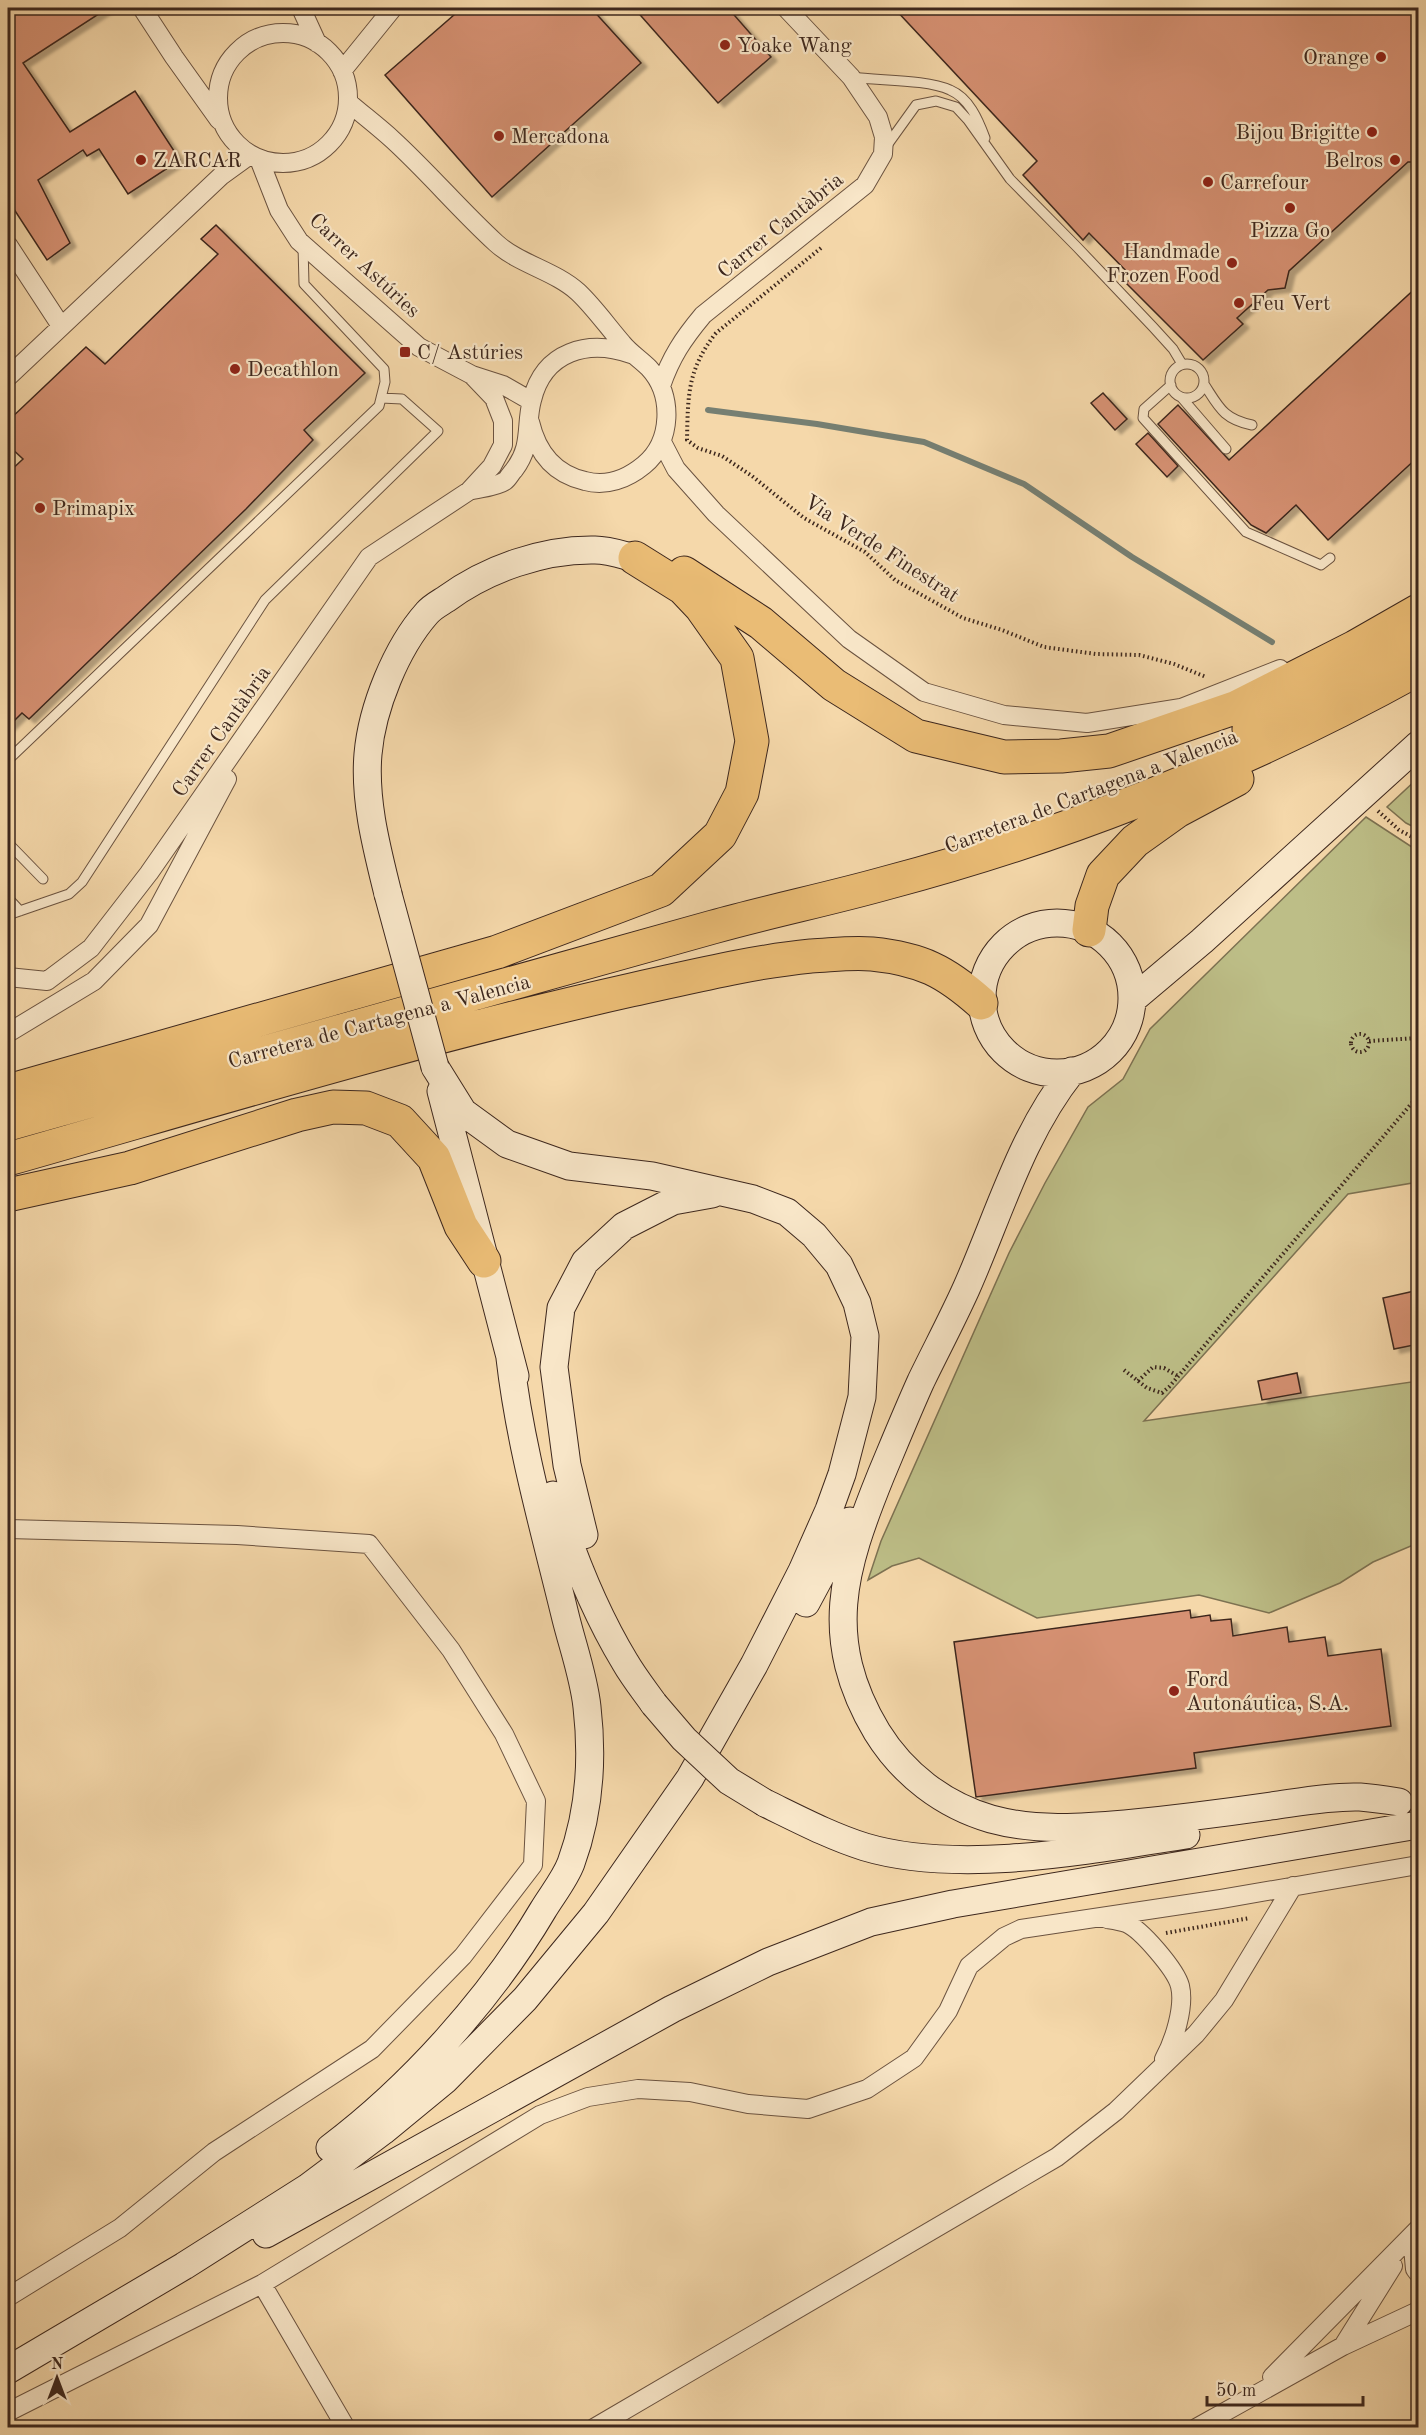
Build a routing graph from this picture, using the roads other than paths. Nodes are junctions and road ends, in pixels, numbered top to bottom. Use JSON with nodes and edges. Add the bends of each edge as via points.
{"nodes":[{"id":1,"x":142,"y":8,"type":"edge"},
{"id":2,"x":301,"y":8,"type":"edge"},
{"id":3,"x":393,"y":8,"type":"edge"},
{"id":4,"x":786,"y":8,"type":"edge"},
{"id":5,"x":317,"y":43,"type":"junction"},
{"id":6,"x":342,"y":71,"type":"junction"},
{"id":7,"x":851,"y":77,"type":"junction"},
{"id":8,"x":348,"y":102,"type":"junction"},
{"id":9,"x":224,"y":127,"type":"junction"},
{"id":10,"x":990,"y":151,"type":"junction"},
{"id":11,"x":883,"y":154,"type":"junction"},
{"id":12,"x":255,"y":157,"type":"junction"},
{"id":13,"x":303,"y":244,"type":"junction"},
{"id":14,"x":8,"y":245,"type":"edge"},
{"id":15,"x":61,"y":326,"type":"junction"},
{"id":16,"x":632,"y":355,"type":"junction"},
{"id":17,"x":1182,"y":364,"type":"junction"},
{"id":18,"x":472,"y":375,"type":"junction"},
{"id":19,"x":8,"y":377,"type":"edge"},
{"id":20,"x":1204,"y":384,"type":"junction"},
{"id":21,"x":1171,"y":385,"type":"junction"},
{"id":22,"x":661,"y":386,"type":"junction"},
{"id":23,"x":381,"y":398,"type":"junction"},
{"id":24,"x":1182,"y":398,"type":"junction"},
{"id":25,"x":531,"y":401,"type":"junction"},
{"id":26,"x":530,"y":422,"type":"junction"},
{"id":27,"x":1252,"y":425,"type":"dead end"},
{"id":28,"x":662,"y":442,"type":"junction"},
{"id":29,"x":1226,"y":449,"type":"dead end"},
{"id":30,"x":469,"y":491,"type":"junction"},
{"id":31,"x":635,"y":558,"type":"junction"},
{"id":32,"x":1330,"y":558,"type":"dead end"},
{"id":33,"x":1419,"y":593,"type":"edge"},
{"id":34,"x":1419,"y":610,"type":"edge"},
{"id":35,"x":1419,"y":638,"type":"edge"},
{"id":36,"x":1419,"y":670,"type":"edge"},
{"id":37,"x":264,"y":708,"type":"junction"},
{"id":38,"x":1419,"y":746,"type":"edge"},
{"id":39,"x":8,"y":760,"type":"edge"},
{"id":40,"x":8,"y":843,"type":"edge"},
{"id":41,"x":43,"y":879,"type":"dead end"},
{"id":42,"x":8,"y":898,"type":"edge"},
{"id":43,"x":20,"y":911,"type":"junction"},
{"id":44,"x":8,"y":915,"type":"edge"},
{"id":45,"x":750,"y":916,"type":"junction"},
{"id":46,"x":1089,"y":930,"type":"junction"},
{"id":47,"x":8,"y":977,"type":"edge"},
{"id":48,"x":1132,"y":1000,"type":"junction"},
{"id":49,"x":981,"y":1003,"type":"junction"},
{"id":50,"x":8,"y":1033,"type":"edge"},
{"id":51,"x":435,"y":1067,"type":"junction"},
{"id":52,"x":1072,"y":1071,"type":"junction"},
{"id":53,"x":8,"y":1091,"type":"edge"},
{"id":54,"x":8,"y":1124,"type":"edge"},
{"id":55,"x":8,"y":1159,"type":"edge"},
{"id":56,"x":722,"y":1192,"type":"junction"},
{"id":57,"x":8,"y":1194,"type":"edge"},
{"id":58,"x":484,"y":1261,"type":"junction"},
{"id":59,"x":510,"y":1358,"type":"junction"},
{"id":60,"x":903,"y":1422,"type":"junction"},
{"id":61,"x":8,"y":1529,"type":"edge"},
{"id":62,"x":606,"y":1626,"type":"junction"},
{"id":63,"x":690,"y":1778,"type":"junction"},
{"id":64,"x":1409,"y":1801,"type":"edge"},
{"id":65,"x":1419,"y":1825,"type":"edge"},
{"id":66,"x":1419,"y":1865,"type":"edge"},
{"id":67,"x":1293,"y":1886,"type":"junction"},
{"id":68,"x":1100,"y":1917,"type":"junction"},
{"id":69,"x":1158,"y":2071,"type":"junction"},
{"id":70,"x":1415,"y":2233,"type":"edge"},
{"id":71,"x":1419,"y":2273,"type":"edge"},
{"id":72,"x":262,"y":2284,"type":"junction"},
{"id":73,"x":8,"y":2297,"type":"edge"},
{"id":74,"x":1419,"y":2311,"type":"edge"},
{"id":75,"x":1343,"y":2346,"type":"junction"},
{"id":76,"x":8,"y":2370,"type":"edge"},
{"id":77,"x":1257,"y":2391,"type":"junction"},
{"id":78,"x":8,"y":2412,"type":"edge"},
{"id":79,"x":346,"y":2427,"type":"edge"},
{"id":80,"x":594,"y":2427,"type":"edge"},
{"id":81,"x":1196,"y":2427,"type":"edge"}],
"edges":[{"from":1,"to":9,"type":"street"},
{"from":2,"to":5,"type":"street"},
{"from":3,"to":6,"type":"street"},
{"from":4,"to":7,"type":"street"},
{"from":5,"to":6,"type":"street","via":[[332,55]]},
{"from":5,"to":9,"type":"street","via":[[281,33],[257,38],[241,48],[225,68],[218,85]]},
{"from":6,"to":8,"type":"street"},
{"from":7,"to":10,"type":"lane","via":[[950,90],[978,118]]},
{"from":7,"to":11,"type":"street","via":[[878,117],[884,136]]},
{"from":8,"to":12,"type":"street","via":[[339,132],[317,154],[287,163]]},
{"from":8,"to":16,"type":"street","via":[[393,140],[498,245],[577,291]]},
{"from":9,"to":12,"type":"street","via":[[231,139]]},
{"from":10,"to":11,"type":"lane","via":[[956,107],[936,101],[916,105]]},
{"from":10,"to":17,"type":"lane","via":[[1010,179],[1153,327]]},
{"from":11,"to":22,"type":"street","name":"Carrer Cantàbria","via":[[865,185],[703,315],[670,361]]},
{"from":12,"to":13,"type":"street","name":"Carrer Astúries","via":[[279,210]]},
{"from":12,"to":15,"type":"street","via":[[221,176]]},
{"from":13,"to":18,"type":"street","name":"Carrer Astúries","via":[[419,347]]},
{"from":13,"to":23,"type":"lane","via":[[304,284],[384,369]]},
{"from":14,"to":15,"type":"street"},
{"from":15,"to":19,"type":"street"},
{"from":16,"to":22,"type":"street"},
{"from":16,"to":25,"type":"street","via":[[601,347],[570,352],[552,364]]},
{"from":17,"to":20,"type":"lane","via":[[1200,369]]},
{"from":17,"to":21,"type":"lane","via":[[1173,371]]},
{"from":18,"to":25,"type":"street","via":[[503,385]]},
{"from":18,"to":30,"type":"street","via":[[494,398],[503,421],[503,445],[492,466]]},
{"from":20,"to":24,"type":"lane","via":[[1199,394]]},
{"from":20,"to":27,"type":"lane","via":[[1222,412],[1236,422]]},
{"from":21,"to":24,"type":"lane"},
{"from":21,"to":32,"type":"lane","via":[[1144,409],[1143,418],[1246,532],[1321,565]]},
{"from":22,"to":28,"type":"street","via":[[667,405]]},
{"from":23,"to":39,"type":"lane","via":[[372,413]]},
{"from":23,"to":43,"type":"lane","via":[[402,399],[438,431],[265,600],[82,882],[69,894]]},
{"from":24,"to":29,"type":"lane"},
{"from":25,"to":26,"type":"street"},
{"from":26,"to":28,"type":"street","via":[[540,450],[553,466],[572,478],[592,483],[614,482],[634,474]]},
{"from":26,"to":30,"type":"street","via":[[523,458],[505,481]]},
{"from":28,"to":33,"type":"street","via":[[676,469],[716,514],[849,639],[924,692],[1004,715],[1087,723],[1181,708],[1287,667]]},
{"from":30,"to":37,"type":"street","name":"Carrer Cantàbria","via":[[369,557]]},
{"from":31,"to":34,"type":"highway","via":[[680,570],[761,623],[834,685],[916,736],[1004,757],[1109,751],[1237,707]]},
{"from":31,"to":51,"type":"main road","bridge":true,"via":[[597,550],[558,553],[469,582],[428,612],[398,657],[377,705],[368,755],[369,797],[377,847]]},
{"from":31,"to":53,"type":"highway","via":[[683,588],[736,658],[752,741],[742,792],[720,835],[661,890],[497,952]]},
{"from":35,"to":45,"type":"highway","name":"Carretera de Cartagena a Valencia","via":[[1213,747],[1037,817]]},
{"from":36,"to":45,"type":"highway","name":"Carretera de Cartagena a Valencia","via":[[1351,706],[1149,796],[1062,828],[888,883]]},
{"from":36,"to":46,"type":"highway","via":[[1362,711],[1178,811],[1135,841],[1102,875]]},
{"from":37,"to":47,"type":"street","name":"Carrer Cantàbria","via":[[149,873],[91,948],[47,981]]},
{"from":37,"to":50,"type":"street","via":[[149,925],[94,981]]},
{"from":38,"to":48,"type":"main road"},
{"from":40,"to":41,"type":"lane"},
{"from":42,"to":43,"type":"lane"},
{"from":43,"to":44,"type":"lane"},
{"from":45,"to":54,"type":"highway","name":"Carretera de Cartagena a Valencia"},
{"from":46,"to":48,"type":"main road","via":[[1107,941],[1121,958],[1129,975]]},
{"from":46,"to":49,"type":"main road","via":[[1051,923],[1015,934],[987,968]]},
{"from":48,"to":52,"type":"main road","via":[[1127,1024],[1115,1046],[1096,1062]]},
{"from":49,"to":52,"type":"main road","via":[[991,1034],[1017,1062],[1040,1071]]},
{"from":49,"to":55,"type":"highway","via":[[939,970],[872,954],[804,957],[732,968],[509,1017]]},
{"from":51,"to":56,"type":"main road","via":[[463,1112],[507,1144],[569,1166],[652,1176]]},
{"from":51,"to":58,"type":"main road"},
{"from":52,"to":60,"type":"main road","via":[[1041,1114],[966,1289]]},
{"from":56,"to":62,"type":"main road","via":[[673,1201],[624,1226],[585,1262],[561,1308],[554,1367],[567,1465],[603,1599]]},
{"from":56,"to":63,"type":"main road","via":[[787,1212],[814,1235],[839,1265],[857,1303],[865,1336],[864,1372],[853,1437],[829,1510],[754,1665]]},
{"from":57,"to":58,"type":"highway","via":[[130,1168],[297,1115],[333,1107],[366,1108],[400,1121],[434,1158],[461,1226]]},
{"from":58,"to":59,"type":"main road"},
{"from":59,"to":62,"type":"main road","via":[[564,1529]]},
{"from":59,"to":76,"type":"main road","via":[[528,1461],[587,1706],[587,1806],[570,1865],[527,1938],[484,1995],[417,2072],[356,2128],[283,2183],[96,2300]]},
{"from":60,"to":63,"type":"main road","via":[[747,1710]]},
{"from":60,"to":64,"type":"main road","via":[[856,1536],[843,1615],[846,1659],[856,1692],[892,1755],[917,1780],[955,1805],[991,1819],[1073,1829],[1328,1798]]},
{"from":61,"to":73,"type":"street","via":[[237,1535],[369,1544],[452,1650],[504,1734],[537,1801],[534,1865],[463,1956],[372,2049],[214,2152],[120,2228]]},
{"from":62,"to":64,"type":"main road","bridge":true,"via":[[624,1661],[654,1704],[729,1782],[824,1832],[866,1847],[948,1859],[1009,1857],[1093,1849]]},
{"from":63,"to":76,"type":"main road","via":[[596,1913],[525,1999],[445,2080],[307,2188]]},
{"from":65,"to":76,"type":"main road","via":[[953,1904],[871,1922],[768,1962],[672,2009],[93,2332]]},
{"from":66,"to":67,"type":"street"},
{"from":67,"to":68,"type":"street"},
{"from":67,"to":69,"type":"street","via":[[1224,2000]]},
{"from":68,"to":69,"type":"street","via":[[1127,1923],[1154,1945],[1180,1986],[1173,2043]]},
{"from":68,"to":72,"type":"street","via":[[1021,1929],[1004,1937],[969,1966],[948,2011],[914,2058],[867,2089],[808,2109],[748,2104],[680,2091],[638,2089],[588,2097],[540,2115]]},
{"from":69,"to":80,"type":"street","via":[[1116,2111],[1057,2157]]},
{"from":70,"to":71,"type":"street","via":[[1415,2269]]},
{"from":70,"to":75,"type":"street"},
{"from":70,"to":77,"type":"street"},
{"from":72,"to":78,"type":"street"},
{"from":72,"to":79,"type":"street"},
{"from":74,"to":75,"type":"street"},
{"from":75,"to":77,"type":"street"},
{"from":77,"to":81,"type":"street"}]}
